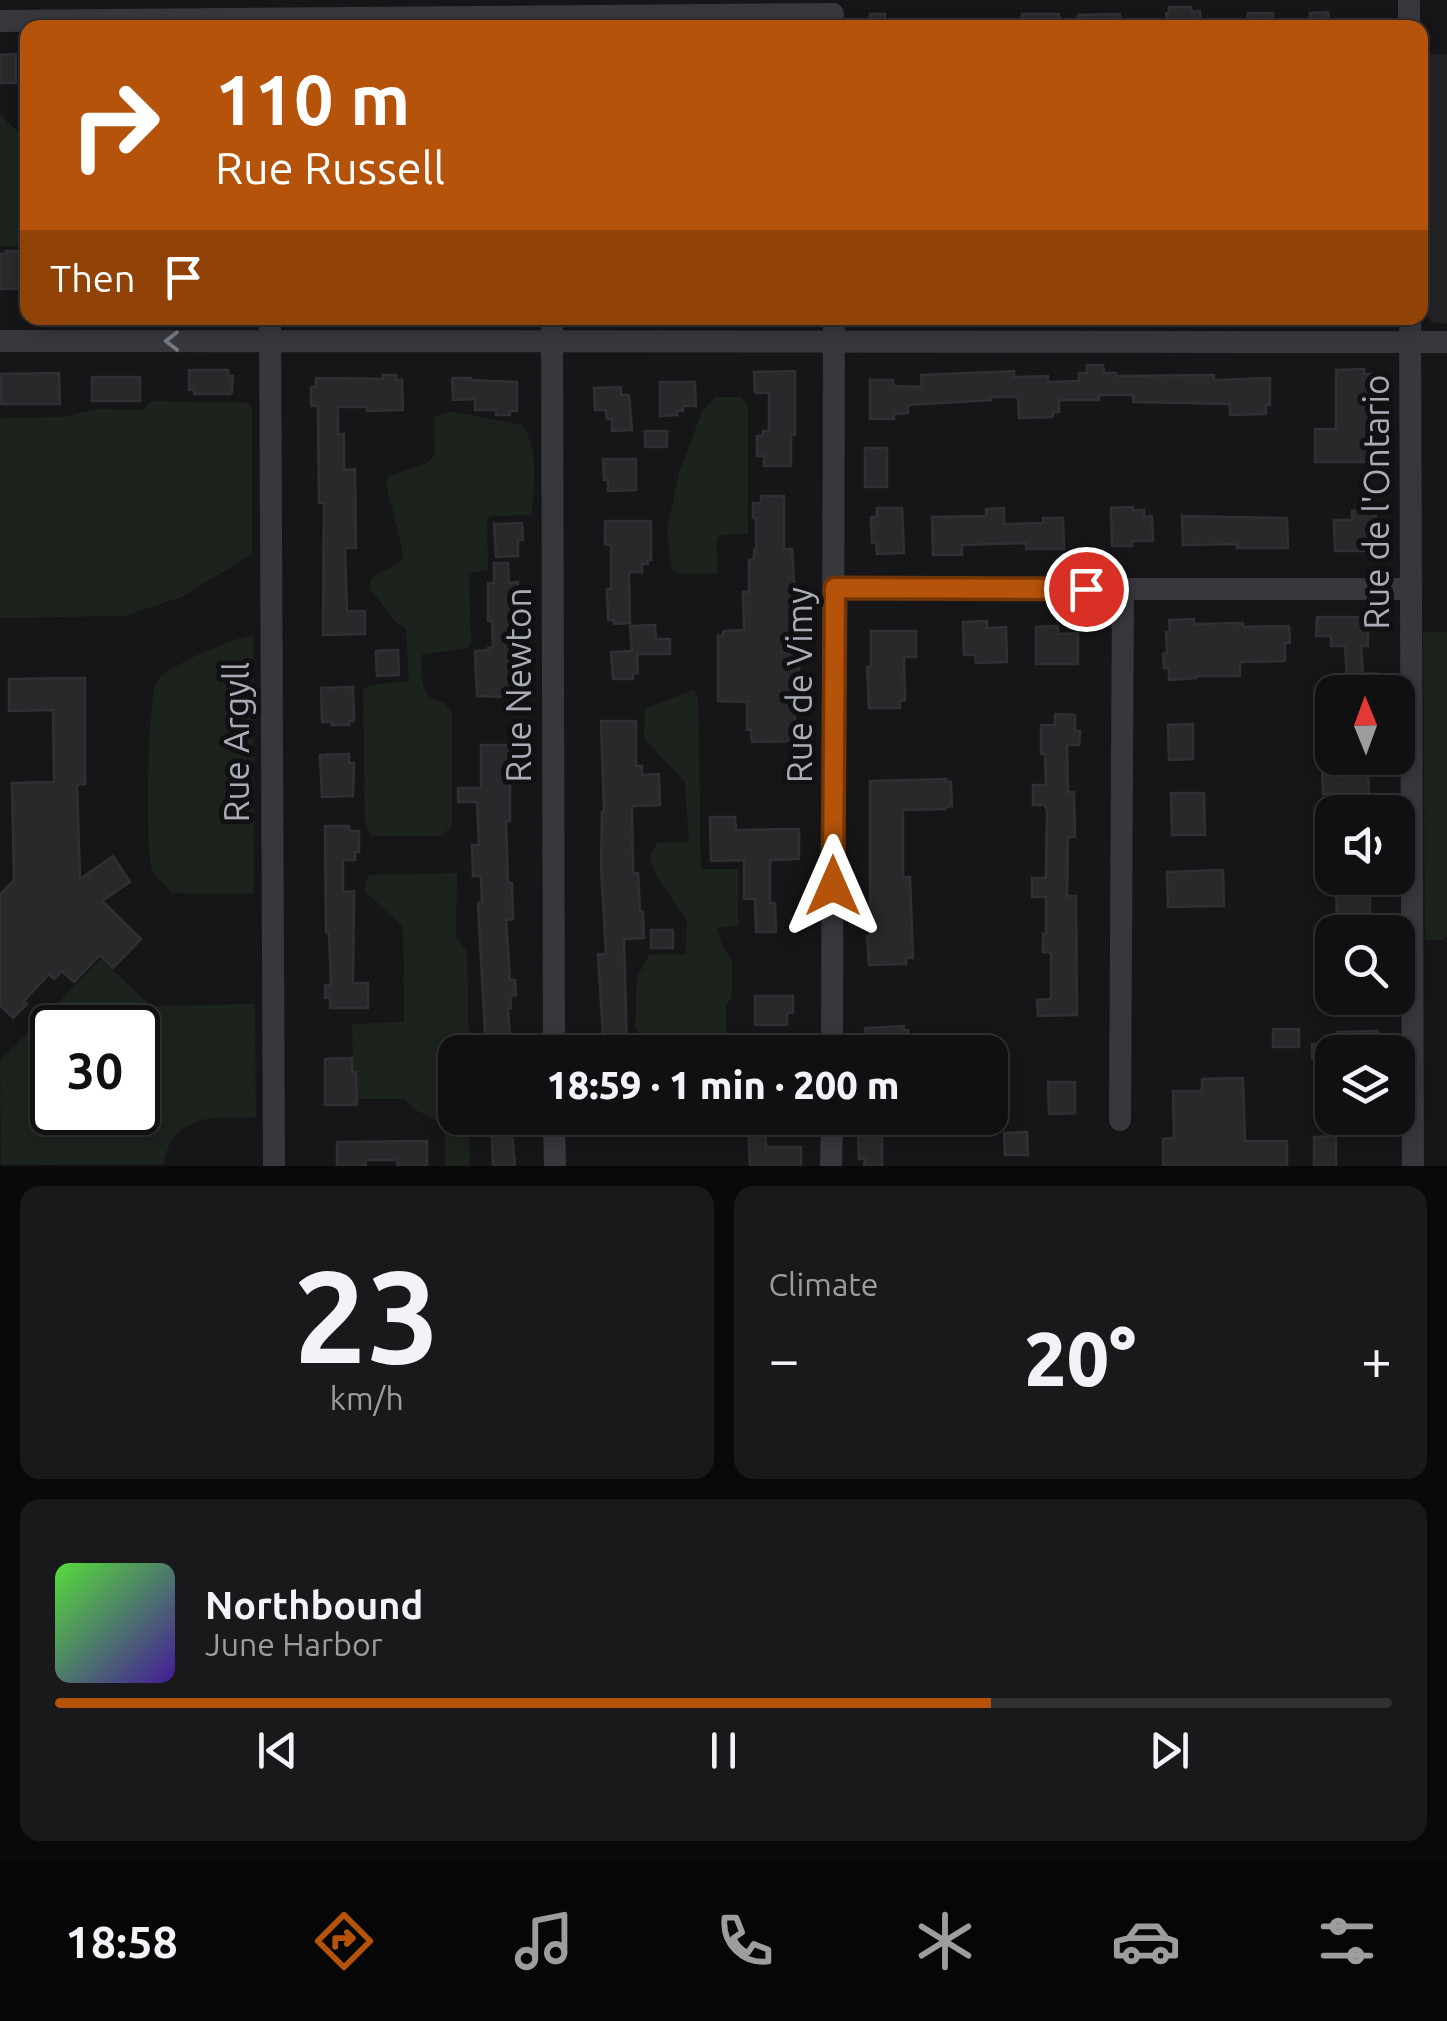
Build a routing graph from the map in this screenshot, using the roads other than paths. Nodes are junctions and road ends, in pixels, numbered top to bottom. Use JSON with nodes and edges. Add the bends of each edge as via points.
{"nodes":[{"id":1,"x":833,"y":14,"type":"edge"},
{"id":2,"x":266,"y":15,"type":"edge"},
{"id":3,"x":44,"y":20,"type":"edge"},
{"id":4,"x":469,"y":20,"type":"edge"},
{"id":5,"x":621,"y":20,"type":"edge"},
{"id":6,"x":552,"y":325,"type":"edge"},
{"id":7,"x":834,"y":325,"type":"edge"},
{"id":8,"x":1410,"y":325,"type":"edge"},
{"id":9,"x":270,"y":329,"type":"edge"},
{"id":10,"x":0,"y":341,"type":"edge"},
{"id":11,"x":552,"y":342,"type":"junction"},
{"id":12,"x":834,"y":342,"type":"junction"},
{"id":13,"x":1410,"y":342,"type":"junction"},
{"id":14,"x":1447,"y":342,"type":"edge"},
{"id":15,"x":835,"y":588,"type":"junction"},
{"id":16,"x":1411,"y":588,"type":"junction"},
{"id":17,"x":1123,"y":590,"type":"junction"},
{"id":18,"x":554,"y":1035,"type":"edge"},
{"id":19,"x":832,"y":1035,"type":"edge"},
{"id":20,"x":1120,"y":1120,"type":"dead end"},
{"id":21,"x":554,"y":1135,"type":"edge"},
{"id":22,"x":832,"y":1135,"type":"edge"},
{"id":23,"x":274,"y":1166,"type":"edge"},
{"id":24,"x":554,"y":1166,"type":"edge"},
{"id":25,"x":831,"y":1166,"type":"edge"},
{"id":26,"x":1413,"y":1166,"type":"edge"}],
"edges":[{"from":1,"to":5,"type":"street"},
{"from":2,"to":3,"type":"street"},
{"from":2,"to":4,"type":"street"},
{"from":6,"to":11,"type":"street","name":"Rue Newton"},
{"from":7,"to":12,"type":"street","name":"Rue de Vimy"},
{"from":8,"to":13,"type":"street","name":"Rue de l'Ontario"},
{"from":9,"to":10,"type":"street","one_way":true},
{"from":9,"to":11,"type":"street"},
{"from":9,"to":23,"type":"street","name":"Rue Argyll"},
{"from":11,"to":12,"type":"street"},
{"from":11,"to":18,"type":"street","name":"Rue Newton"},
{"from":12,"to":13,"type":"street"},
{"from":12,"to":15,"type":"street","name":"Rue de Vimy"},
{"from":13,"to":14,"type":"street"},
{"from":13,"to":16,"type":"street","name":"Rue de l'Ontario"},
{"from":15,"to":17,"type":"street"},
{"from":15,"to":19,"type":"street","name":"Rue de Vimy"},
{"from":16,"to":17,"type":"street"},
{"from":16,"to":26,"type":"street","name":"Rue de l'Ontario"},
{"from":17,"to":20,"type":"street"},
{"from":21,"to":24,"type":"street"},
{"from":22,"to":25,"type":"street"}]}
